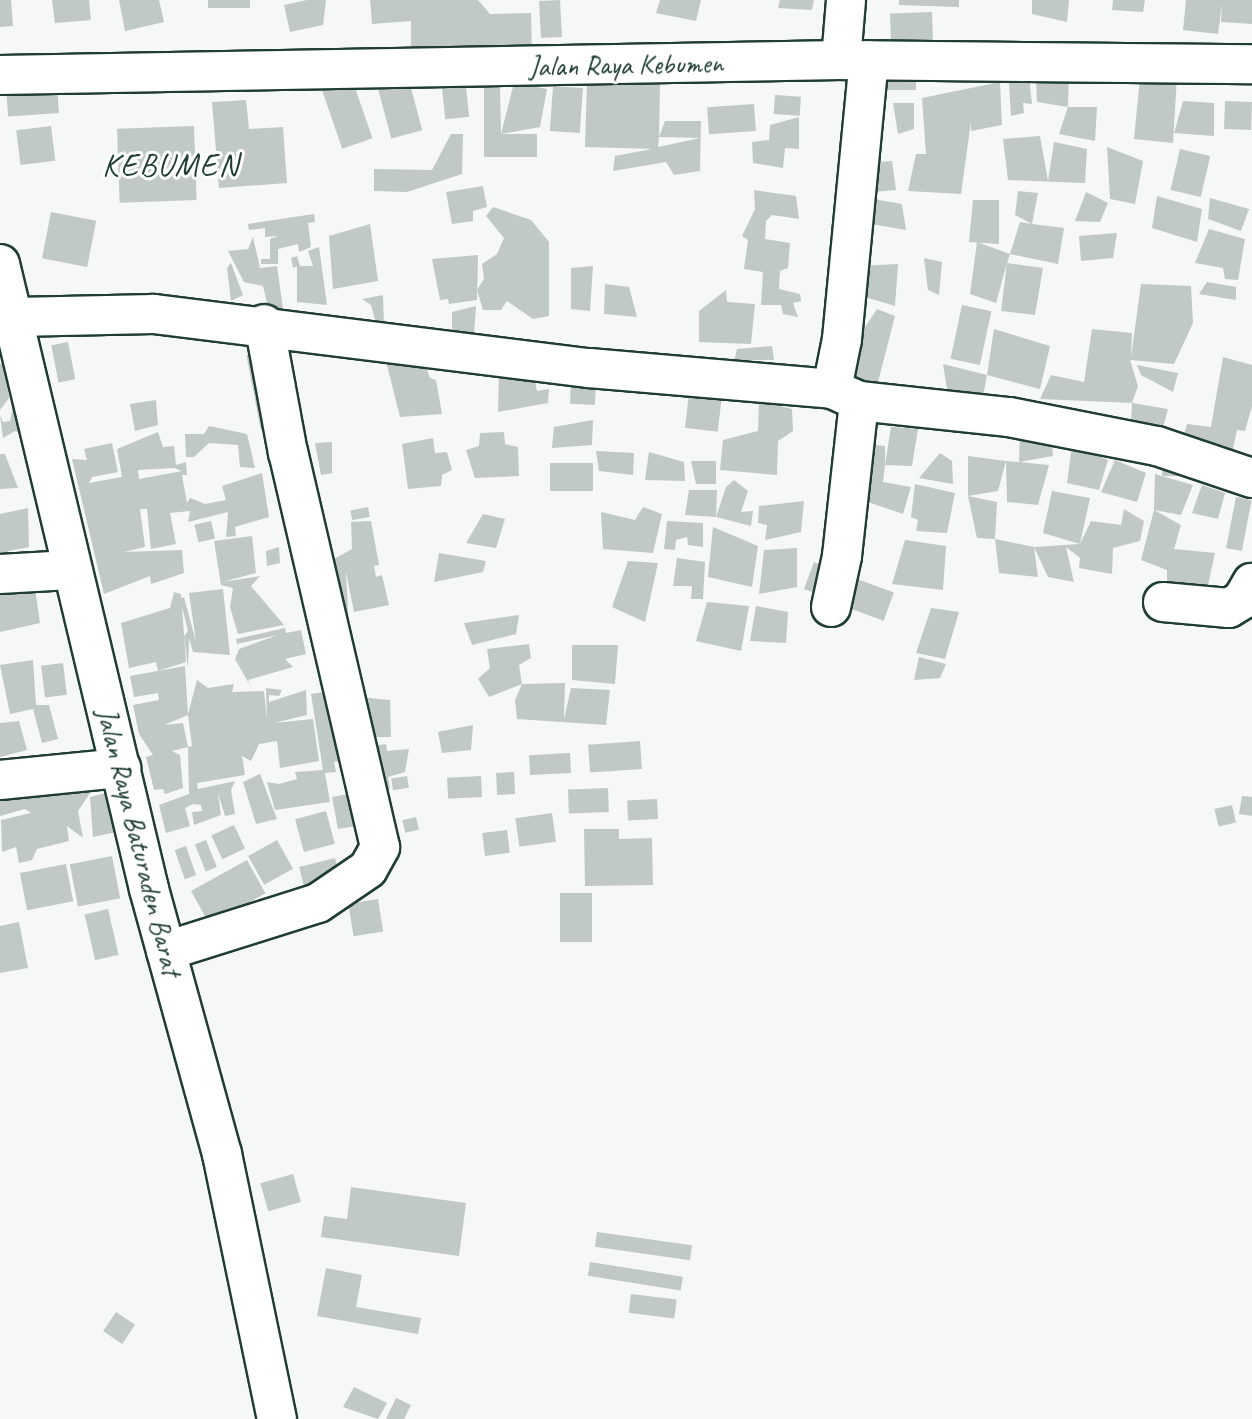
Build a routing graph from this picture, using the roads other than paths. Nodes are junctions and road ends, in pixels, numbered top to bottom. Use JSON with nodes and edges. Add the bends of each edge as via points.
{"nodes":[{"id":1,"x":846,"y":0,"type":"edge"},
{"id":2,"x":855,"y":60,"type":"junction"},
{"id":3,"x":1252,"y":64,"type":"edge"},
{"id":4,"x":0,"y":75,"type":"edge"},
{"id":5,"x":0,"y":264,"type":"edge"},
{"id":6,"x":264,"y":324,"type":"junction"},
{"id":7,"x":12,"y":334,"type":"edge"},
{"id":8,"x":846,"y":395,"type":"junction"},
{"id":9,"x":1252,"y":478,"type":"edge"},
{"id":10,"x":70,"y":570,"type":"junction"},
{"id":11,"x":0,"y":574,"type":"edge"},
{"id":12,"x":1252,"y":583,"type":"edge"},
{"id":13,"x":1163,"y":602,"type":"dead end"},
{"id":14,"x":831,"y":607,"type":"dead end"},
{"id":15,"x":121,"y":768,"type":"junction"},
{"id":16,"x":0,"y":780,"type":"edge"},
{"id":17,"x":166,"y":951,"type":"junction"},
{"id":18,"x":277,"y":1419,"type":"edge"}],
"edges":[{"from":1,"to":2,"type":"street"},
{"from":2,"to":3,"type":"street","name":"Jalan Raya Kebumen"},
{"from":2,"to":4,"type":"street","name":"Jalan Raya Kebumen"},
{"from":2,"to":8,"type":"street"},
{"from":5,"to":7,"type":"street","name":"Jalan Raya Baturaden Barat"},
{"from":6,"to":7,"type":"street","via":[[154,314]]},
{"from":6,"to":8,"type":"street","via":[[589,368]]},
{"from":6,"to":17,"type":"street","via":[[288,453],[380,847],[368,869],[318,903]]},
{"from":7,"to":10,"type":"street","name":"Jalan Raya Baturaden Barat"},
{"from":8,"to":9,"type":"street","via":[[1157,446]]},
{"from":8,"to":14,"type":"street","via":[[842,556]]},
{"from":10,"to":11,"type":"street"},
{"from":10,"to":15,"type":"street","name":"Jalan Raya Baturaden Barat"},
{"from":12,"to":13,"type":"street","via":[[1242,600],[1229,608]]},
{"from":15,"to":16,"type":"street"},
{"from":15,"to":17,"type":"street","name":"Jalan Raya Baturaden Barat"},
{"from":17,"to":18,"type":"street","name":"Jalan Raya Baturaden Barat","via":[[222,1154]]}]}
